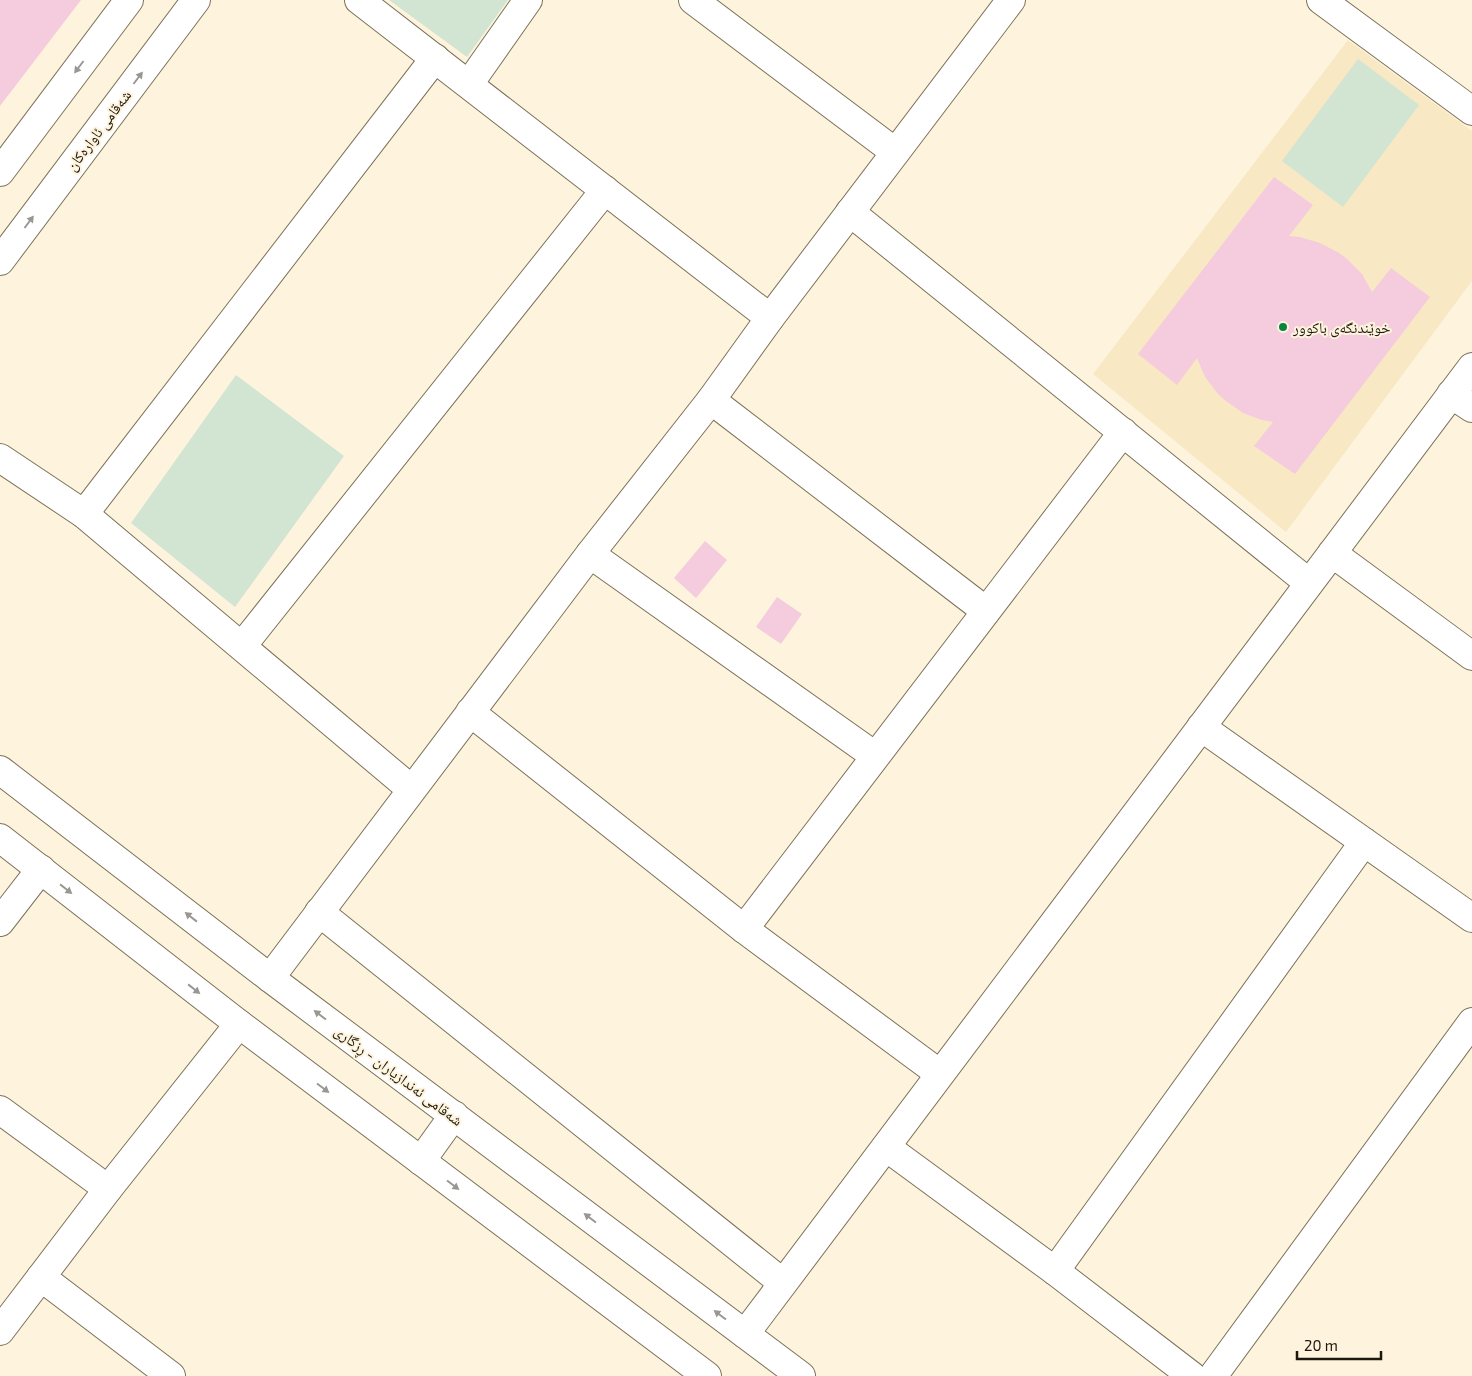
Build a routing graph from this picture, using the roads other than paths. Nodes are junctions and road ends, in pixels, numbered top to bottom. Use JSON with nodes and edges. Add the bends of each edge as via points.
{"nodes":[{"id":1,"x":129,"y":0,"type":"edge"},
{"id":2,"x":196,"y":0,"type":"edge"},
{"id":3,"x":359,"y":0,"type":"edge"},
{"id":4,"x":528,"y":0,"type":"edge"},
{"id":5,"x":693,"y":0,"type":"edge"},
{"id":6,"x":1011,"y":0,"type":"edge"},
{"id":7,"x":1321,"y":0,"type":"edge"},
{"id":8,"x":435,"y":58,"type":"junction"},
{"id":9,"x":468,"y":84,"type":"junction"},
{"id":10,"x":1472,"y":111,"type":"edge"},
{"id":11,"x":895,"y":152,"type":"junction"},
{"id":12,"x":0,"y":172,"type":"edge"},
{"id":13,"x":604,"y":190,"type":"junction"},
{"id":14,"x":850,"y":212,"type":"junction"},
{"id":15,"x":0,"y":261,"type":"edge"},
{"id":16,"x":770,"y":318,"type":"junction"},
{"id":17,"x":1472,"y":367,"type":"edge"},
{"id":18,"x":711,"y":400,"type":"junction"},
{"id":19,"x":1462,"y":401,"type":"edge"},
{"id":20,"x":1123,"y":432,"type":"junction"},
{"id":21,"x":0,"y":458,"type":"edge"},
{"id":22,"x":84,"y":514,"type":"junction"},
{"id":23,"x":1332,"y":553,"type":"junction"},
{"id":24,"x":590,"y":554,"type":"junction"},
{"id":25,"x":1309,"y":583,"type":"junction"},
{"id":26,"x":986,"y":611,"type":"junction"},
{"id":27,"x":242,"y":646,"type":"junction"},
{"id":28,"x":1472,"y":656,"type":"edge"},
{"id":29,"x":470,"y":712,"type":"junction"},
{"id":30,"x":1201,"y":727,"type":"junction"},
{"id":31,"x":875,"y":756,"type":"junction"},
{"id":32,"x":0,"y":770,"type":"edge"},
{"id":33,"x":411,"y":789,"type":"junction"},
{"id":34,"x":0,"y":838,"type":"edge"},
{"id":35,"x":1364,"y":842,"type":"junction"},
{"id":36,"x":41,"y":869,"type":"junction"},
{"id":37,"x":319,"y":912,"type":"junction"},
{"id":38,"x":1472,"y":918,"type":"edge"},
{"id":39,"x":0,"y":922,"type":"edge"},
{"id":40,"x":744,"y":929,"type":"junction"},
{"id":41,"x":270,"y":978,"type":"junction"},
{"id":42,"x":1472,"y":1022,"type":"edge"},
{"id":43,"x":239,"y":1024,"type":"junction"},
{"id":44,"x":940,"y":1074,"type":"junction"},
{"id":45,"x":0,"y":1110,"type":"edge"},
{"id":46,"x":454,"y":1115,"type":"junction"},
{"id":47,"x":886,"y":1147,"type":"junction"},
{"id":48,"x":420,"y":1161,"type":"junction"},
{"id":49,"x":108,"y":1189,"type":"junction"},
{"id":50,"x":1055,"y":1271,"type":"junction"},
{"id":51,"x":42,"y":1277,"type":"junction"},
{"id":52,"x":783,"y":1283,"type":"junction"},
{"id":53,"x":0,"y":1331,"type":"edge"},
{"id":54,"x":745,"y":1334,"type":"junction"},
{"id":55,"x":171,"y":1376,"type":"edge"},
{"id":56,"x":707,"y":1376,"type":"edge"},
{"id":57,"x":801,"y":1376,"type":"edge"},
{"id":58,"x":1192,"y":1376,"type":"edge"},
{"id":59,"x":1213,"y":1376,"type":"edge"}],
"edges":[{"from":1,"to":12,"type":"street","one_way":true},
{"from":15,"to":2,"type":"street","name":"شەقامی ئاوارەکان","one_way":true},
{"from":3,"to":8,"type":"street"},
{"from":4,"to":9,"type":"street"},
{"from":5,"to":11,"type":"street"},
{"from":6,"to":11,"type":"street"},
{"from":7,"to":10,"type":"street"},
{"from":8,"to":9,"type":"street"},
{"from":8,"to":22,"type":"street"},
{"from":9,"to":13,"type":"street"},
{"from":11,"to":14,"type":"street"},
{"from":13,"to":16,"type":"street"},
{"from":13,"to":27,"type":"street"},
{"from":14,"to":16,"type":"street"},
{"from":14,"to":20,"type":"street"},
{"from":16,"to":18,"type":"street"},
{"from":17,"to":19,"type":"street"},
{"from":18,"to":24,"type":"street"},
{"from":18,"to":26,"type":"street"},
{"from":19,"to":23,"type":"street"},
{"from":20,"to":25,"type":"street"},
{"from":20,"to":26,"type":"street"},
{"from":21,"to":22,"type":"street"},
{"from":22,"to":27,"type":"street"},
{"from":23,"to":25,"type":"street"},
{"from":23,"to":28,"type":"street"},
{"from":24,"to":29,"type":"street"},
{"from":24,"to":31,"type":"street"},
{"from":25,"to":30,"type":"street"},
{"from":26,"to":31,"type":"street"},
{"from":27,"to":33,"type":"street"},
{"from":29,"to":33,"type":"street"},
{"from":29,"to":40,"type":"street"},
{"from":30,"to":35,"type":"street"},
{"from":30,"to":44,"type":"street"},
{"from":31,"to":40,"type":"street"},
{"from":41,"to":32,"type":"street","name":"شەقامی ئەندازیاران - ڕزگاری","one_way":true},
{"from":33,"to":37,"type":"street"},
{"from":34,"to":36,"type":"street"},
{"from":35,"to":38,"type":"street"},
{"from":35,"to":50,"type":"street"},
{"from":36,"to":39,"type":"street"},
{"from":36,"to":43,"type":"street","one_way":true},
{"from":37,"to":41,"type":"street"},
{"from":37,"to":52,"type":"street"},
{"from":40,"to":44,"type":"street"},
{"from":46,"to":41,"type":"street","name":"شەقامی ئەندازیاران - ڕزگاری","one_way":true},
{"from":42,"to":59,"type":"street"},
{"from":43,"to":48,"type":"street","one_way":true},
{"from":43,"to":49,"type":"street"},
{"from":44,"to":47,"type":"street"},
{"from":45,"to":49,"type":"street"},
{"from":46,"to":48,"type":"street"},
{"from":54,"to":46,"type":"street","name":"شەقامی ئەندازیاران - ڕزگاری","one_way":true},
{"from":47,"to":50,"type":"street"},
{"from":47,"to":52,"type":"street"},
{"from":48,"to":56,"type":"street","one_way":true},
{"from":49,"to":51,"type":"street"},
{"from":50,"to":58,"type":"street"},
{"from":51,"to":53,"type":"street"},
{"from":51,"to":55,"type":"street"},
{"from":52,"to":54,"type":"street"},
{"from":54,"to":57,"type":"street","name":"شەقامی ئەندازیاران - ڕزگاری"}]}
